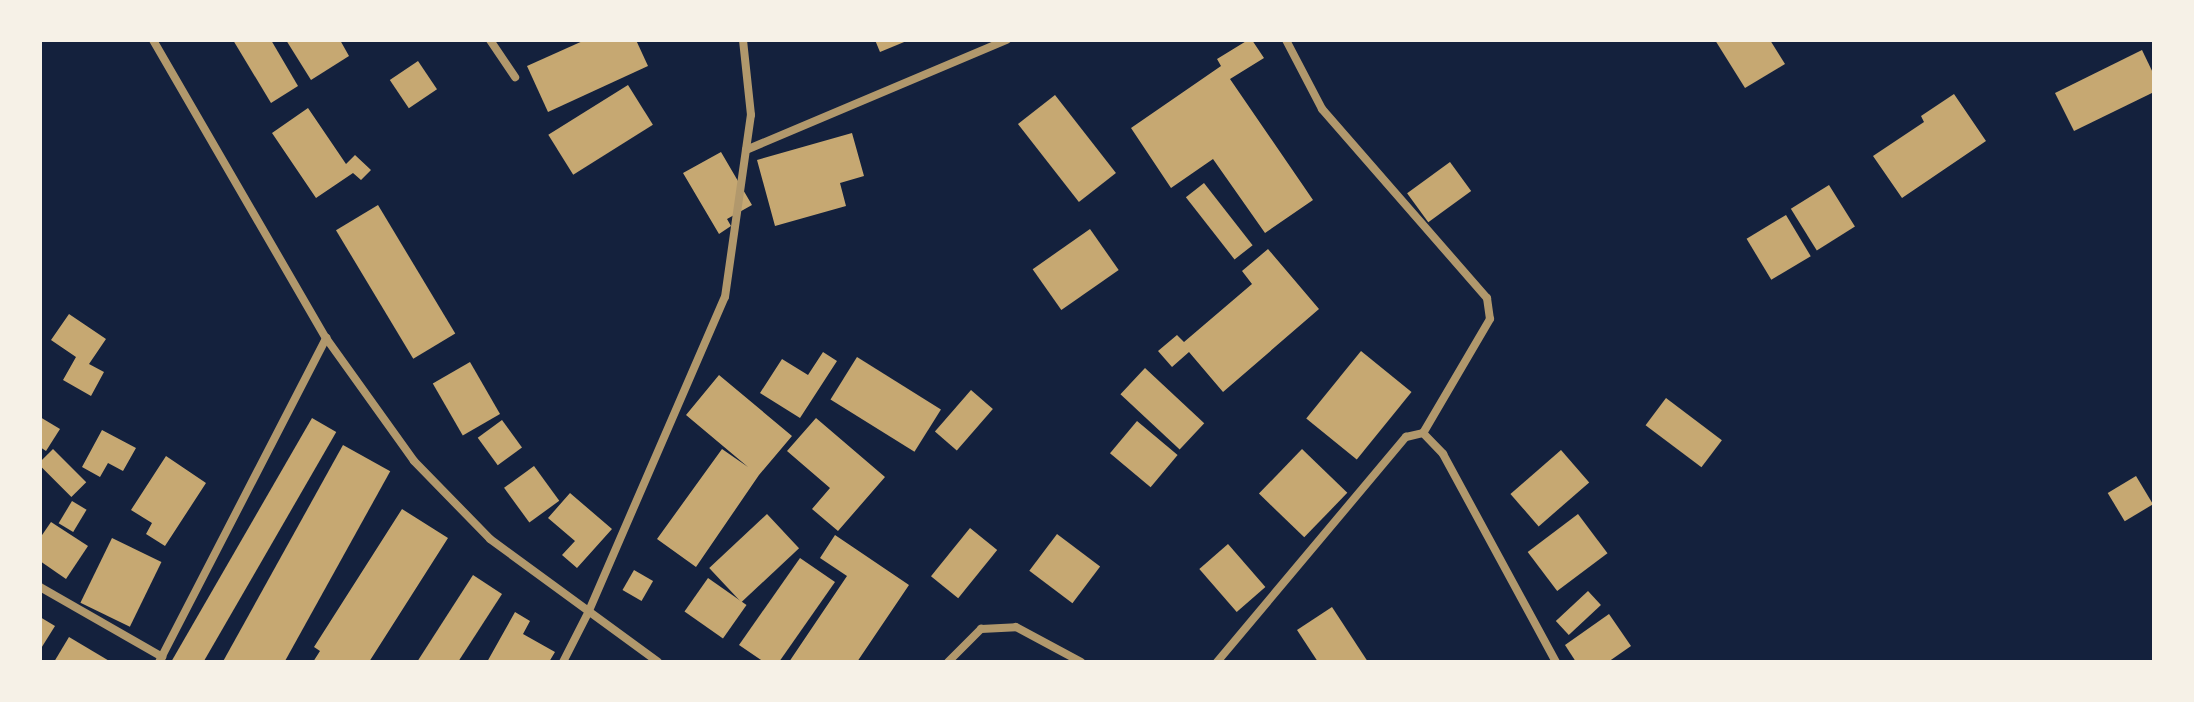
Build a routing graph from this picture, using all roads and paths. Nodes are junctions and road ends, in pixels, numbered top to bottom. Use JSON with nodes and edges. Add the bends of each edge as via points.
{"nodes":[{"id":1,"x":153,"y":40,"type":"edge"},
{"id":2,"x":490,"y":40,"type":"edge"},
{"id":3,"x":743,"y":40,"type":"edge"},
{"id":4,"x":1007,"y":40,"type":"edge"},
{"id":5,"x":1286,"y":40,"type":"edge"},
{"id":6,"x":515,"y":77,"type":"dead end"},
{"id":7,"x":746,"y":150,"type":"junction"},
{"id":8,"x":326,"y":338,"type":"junction"},
{"id":9,"x":1423,"y":433,"type":"junction"},
{"id":10,"x":40,"y":587,"type":"edge"},
{"id":11,"x":588,"y":613,"type":"junction"},
{"id":12,"x":161,"y":659,"type":"edge"},
{"id":13,"x":563,"y":662,"type":"edge"},
{"id":14,"x":658,"y":662,"type":"edge"},
{"id":15,"x":948,"y":662,"type":"edge"},
{"id":16,"x":1081,"y":662,"type":"edge"},
{"id":17,"x":1217,"y":662,"type":"edge"},
{"id":18,"x":1556,"y":662,"type":"edge"}],
"edges":[{"from":1,"to":8,"type":"street"},
{"from":2,"to":6,"type":"street"},
{"from":3,"to":7,"type":"street","via":[[751,115]]},
{"from":4,"to":7,"type":"street"},
{"from":5,"to":9,"type":"street","via":[[1322,109],[1487,298],[1490,319]]},
{"from":7,"to":11,"type":"street","via":[[725,297]]},
{"from":8,"to":11,"type":"street","via":[[414,461],[490,539]]},
{"from":8,"to":12,"type":"street"},
{"from":9,"to":17,"type":"street","via":[[1406,437]]},
{"from":9,"to":18,"type":"street","via":[[1443,454]]},
{"from":10,"to":12,"type":"street"},
{"from":11,"to":13,"type":"street"},
{"from":11,"to":14,"type":"street"},
{"from":15,"to":16,"type":"street","via":[[981,629],[1016,627]]}]}
